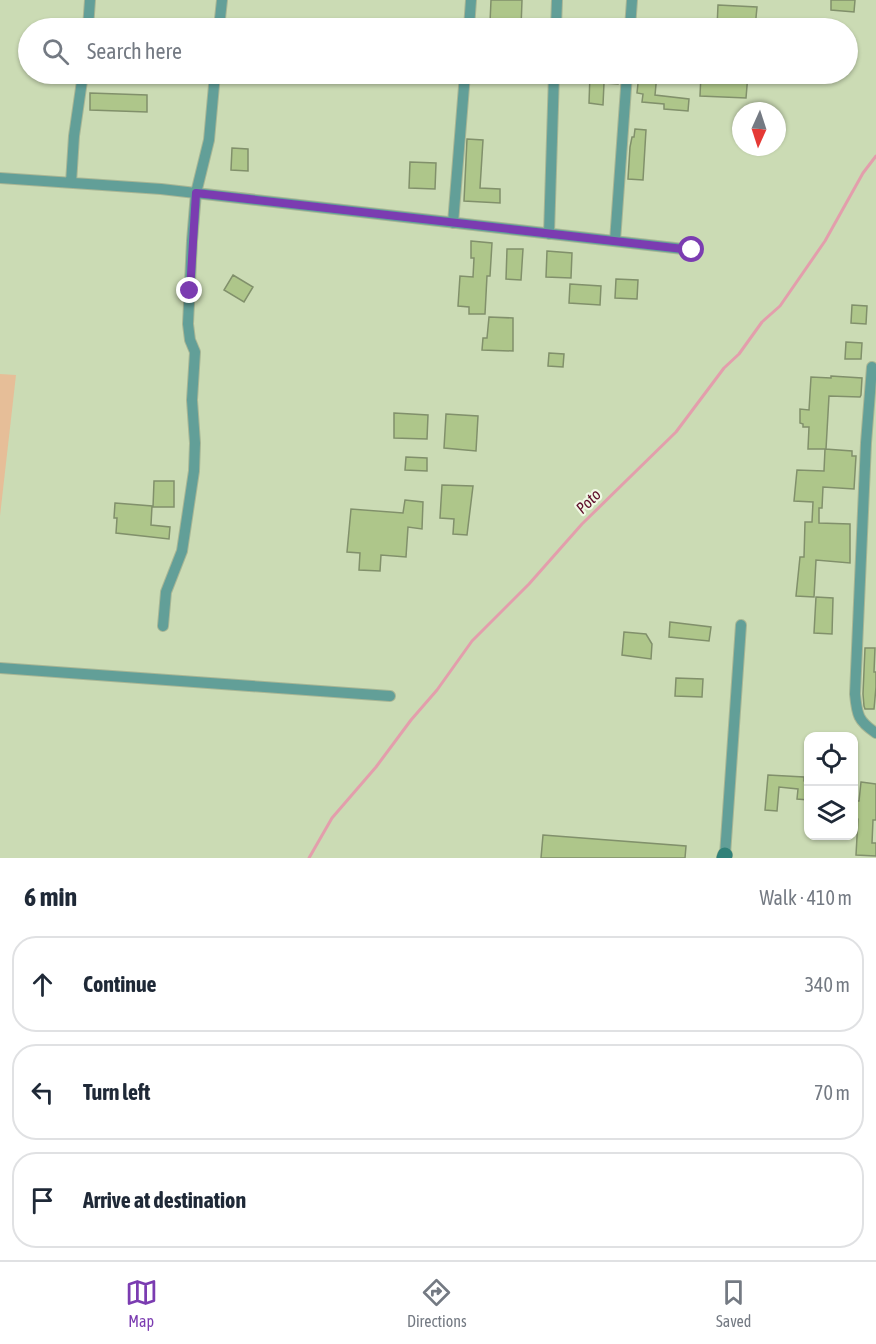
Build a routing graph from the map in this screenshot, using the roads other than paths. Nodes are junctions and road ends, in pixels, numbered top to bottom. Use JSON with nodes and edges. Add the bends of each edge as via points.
{"nodes":[{"id":1,"x":90,"y":0,"type":"edge"},
{"id":2,"x":222,"y":0,"type":"edge"},
{"id":3,"x":471,"y":0,"type":"edge"},
{"id":4,"x":557,"y":0,"type":"edge"},
{"id":5,"x":632,"y":0,"type":"edge"},
{"id":6,"x":89,"y":18,"type":"edge"},
{"id":7,"x":220,"y":18,"type":"edge"},
{"id":8,"x":470,"y":18,"type":"edge"},
{"id":9,"x":556,"y":18,"type":"edge"},
{"id":10,"x":631,"y":18,"type":"edge"},
{"id":11,"x":82,"y":84,"type":"edge"},
{"id":12,"x":214,"y":84,"type":"edge"},
{"id":13,"x":464,"y":84,"type":"edge"},
{"id":14,"x":554,"y":84,"type":"edge"},
{"id":15,"x":626,"y":84,"type":"edge"},
{"id":16,"x":0,"y":178,"type":"edge"},
{"id":17,"x":70,"y":183,"type":"junction"},
{"id":18,"x":196,"y":193,"type":"junction"},
{"id":19,"x":453,"y":223,"type":"junction"},
{"id":20,"x":549,"y":234,"type":"junction"},
{"id":21,"x":615,"y":241,"type":"junction"},
{"id":22,"x":692,"y":250,"type":"dead end"},
{"id":23,"x":872,"y":366,"type":"dead end"},
{"id":24,"x":741,"y":625,"type":"dead end"},
{"id":25,"x":162,"y":626,"type":"dead end"},
{"id":26,"x":0,"y":668,"type":"edge"},
{"id":27,"x":390,"y":696,"type":"dead end"},
{"id":28,"x":876,"y":733,"type":"edge"},
{"id":29,"x":725,"y":857,"type":"edge"}],
"edges":[{"from":1,"to":6,"type":"street"},
{"from":2,"to":7,"type":"street"},
{"from":3,"to":8,"type":"street"},
{"from":4,"to":9,"type":"street"},
{"from":5,"to":10,"type":"street"},
{"from":11,"to":17,"type":"street"},
{"from":12,"to":18,"type":"street","via":[[209,140]]},
{"from":13,"to":19,"type":"street"},
{"from":14,"to":20,"type":"street"},
{"from":15,"to":21,"type":"street"},
{"from":16,"to":17,"type":"street"},
{"from":17,"to":18,"type":"street"},
{"from":18,"to":19,"type":"street"},
{"from":18,"to":25,"type":"street","via":[[188,324],[195,352],[194,471],[183,551],[166,592]]},
{"from":19,"to":20,"type":"street"},
{"from":20,"to":21,"type":"street"},
{"from":21,"to":22,"type":"street"},
{"from":23,"to":28,"type":"street","via":[[855,694],[860,721]]},
{"from":24,"to":29,"type":"street"},
{"from":26,"to":27,"type":"street"}]}
